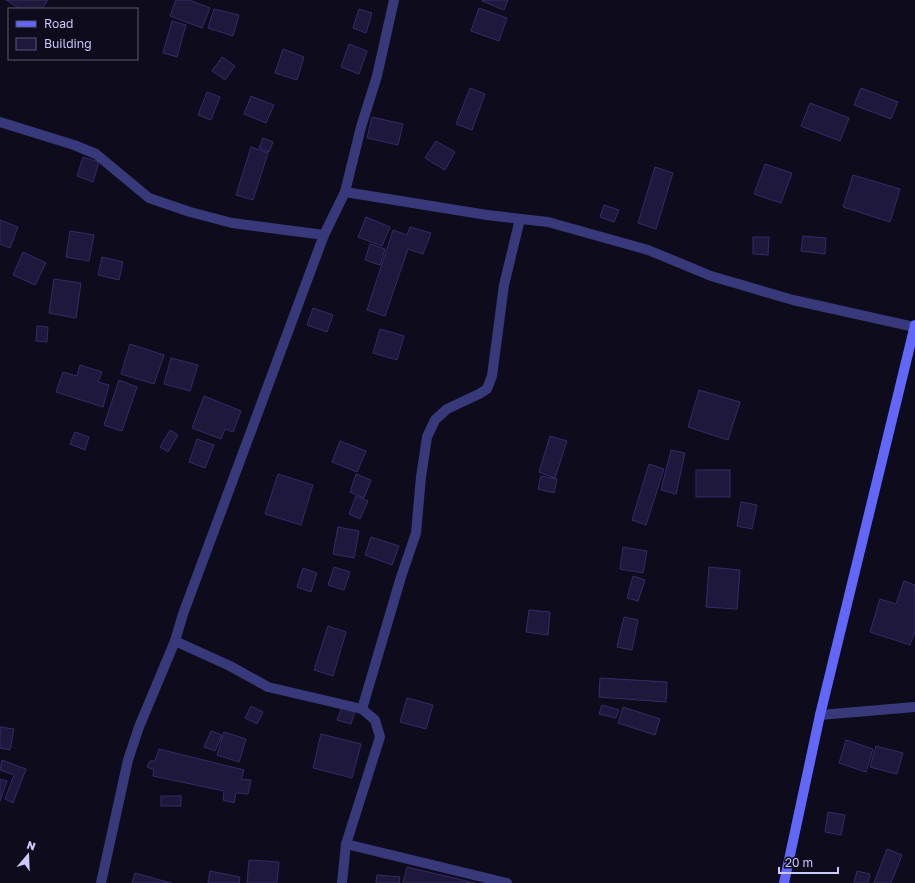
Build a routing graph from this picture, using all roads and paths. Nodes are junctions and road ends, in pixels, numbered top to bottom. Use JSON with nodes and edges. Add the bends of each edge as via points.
{"nodes":[{"id":1,"x":394,"y":0,"type":"edge"},
{"id":2,"x":0,"y":122,"type":"edge"},
{"id":3,"x":345,"y":192,"type":"junction"},
{"id":4,"x":520,"y":219,"type":"junction"},
{"id":5,"x":324,"y":236,"type":"junction"},
{"id":6,"x":915,"y":326,"type":"edge"},
{"id":7,"x":175,"y":641,"type":"junction"},
{"id":8,"x":915,"y":707,"type":"edge"},
{"id":9,"x":362,"y":709,"type":"junction"},
{"id":10,"x":820,"y":715,"type":"junction"},
{"id":11,"x":346,"y":844,"type":"junction"},
{"id":12,"x":101,"y":883,"type":"edge"},
{"id":13,"x":342,"y":883,"type":"edge"},
{"id":14,"x":507,"y":883,"type":"edge"},
{"id":15,"x":784,"y":883,"type":"edge"}],
"edges":[{"from":1,"to":3,"type":"street","via":[[377,76]]},
{"from":2,"to":5,"type":"street","via":[[96,154],[149,198],[232,223]]},
{"from":3,"to":4,"type":"street"},
{"from":3,"to":5,"type":"street"},
{"from":4,"to":6,"type":"street","via":[[548,222],[648,250],[710,276],[793,300]]},
{"from":4,"to":9,"type":"street","via":[[504,285],[488,389],[447,409],[435,420],[427,436],[416,533]]},
{"from":5,"to":7,"type":"street"},
{"from":6,"to":10,"type":"main road"},
{"from":7,"to":9,"type":"street","via":[[268,687]]},
{"from":7,"to":12,"type":"street","via":[[139,726],[128,760]]},
{"from":8,"to":10,"type":"street"},
{"from":9,"to":11,"type":"street","via":[[375,720],[380,737]]},
{"from":10,"to":15,"type":"main road"},
{"from":11,"to":13,"type":"street"},
{"from":11,"to":14,"type":"street"}]}
